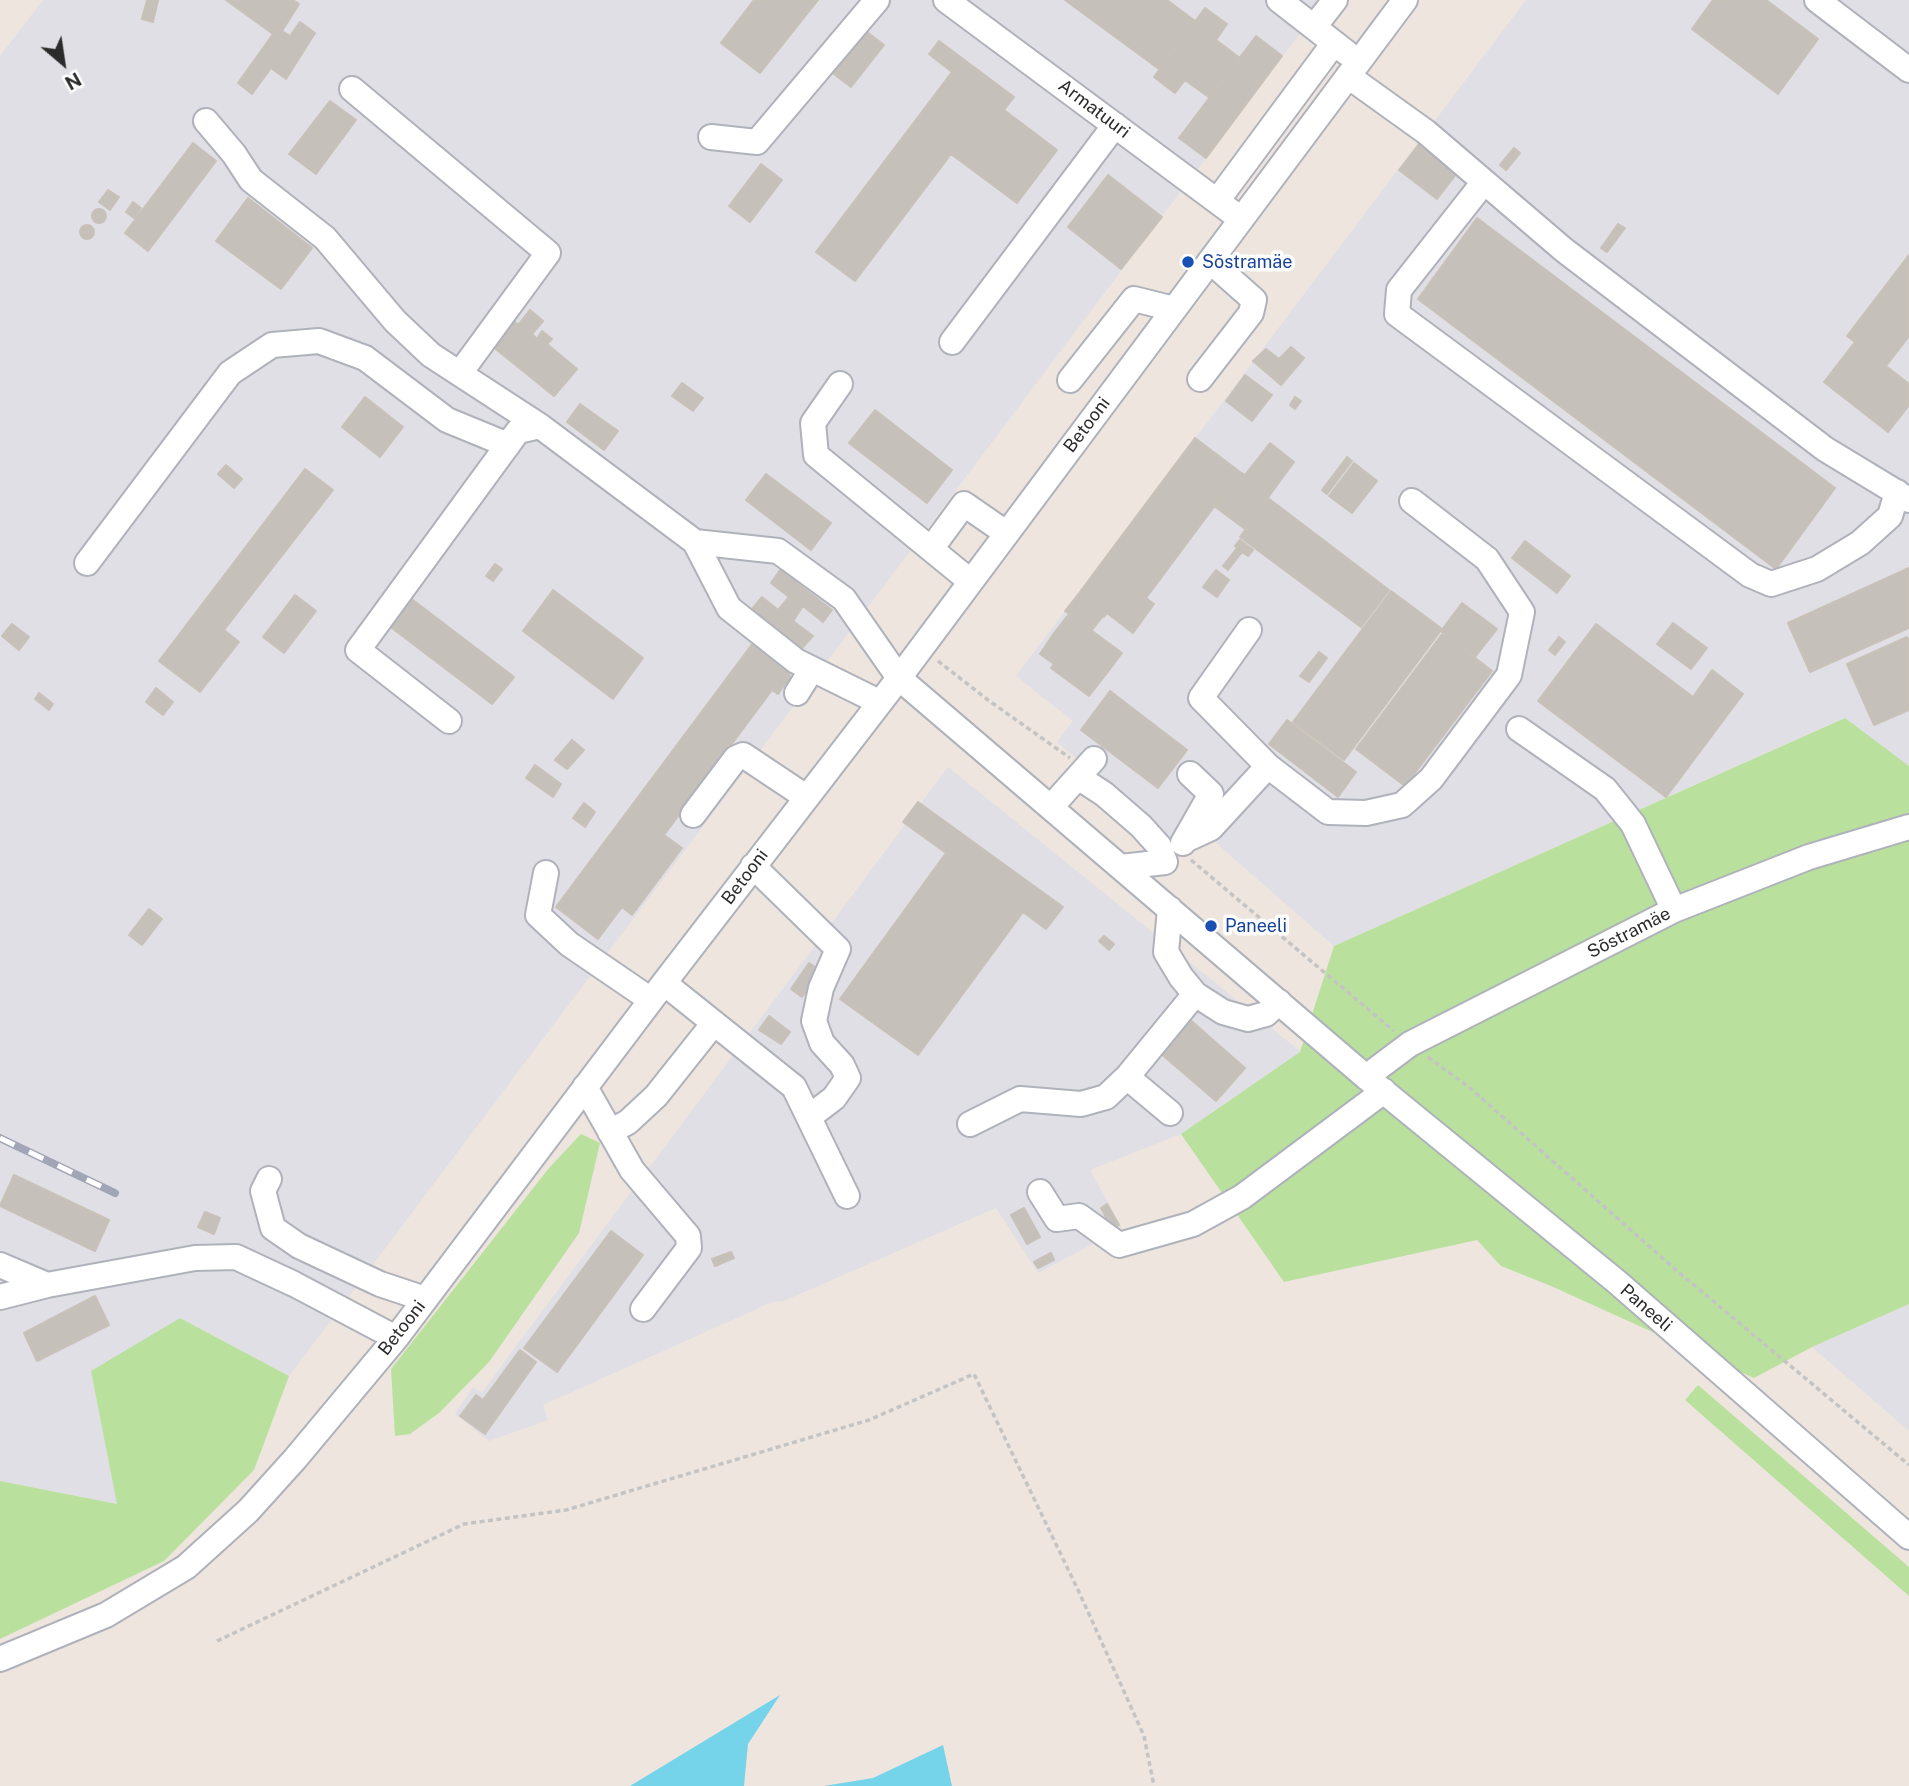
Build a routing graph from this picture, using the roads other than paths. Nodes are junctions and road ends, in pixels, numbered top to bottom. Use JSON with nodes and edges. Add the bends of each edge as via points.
{"nodes":[{"id":1,"x":877,"y":0,"type":"edge"},
{"id":2,"x":946,"y":0,"type":"edge"},
{"id":3,"x":1279,"y":0,"type":"edge"},
{"id":4,"x":1335,"y":0,"type":"edge"},
{"id":5,"x":1405,"y":0,"type":"edge"},
{"id":6,"x":1816,"y":0,"type":"edge"},
{"id":7,"x":1314,"y":27,"type":"junction"},
{"id":8,"x":1335,"y":43,"type":"junction"},
{"id":9,"x":1353,"y":69,"type":"junction"},
{"id":10,"x":1909,"y":70,"type":"edge"},
{"id":11,"x":352,"y":89,"type":"dead end"},
{"id":12,"x":206,"y":121,"type":"dead end"},
{"id":13,"x":1115,"y":125,"type":"junction"},
{"id":14,"x":711,"y":137,"type":"dead end"},
{"id":15,"x":1484,"y":182,"type":"junction"},
{"id":16,"x":1217,"y":201,"type":"junction"},
{"id":17,"x":1241,"y":219,"type":"junction"},
{"id":18,"x":1210,"y":261,"type":"junction"},
{"id":19,"x":1174,"y":309,"type":"junction"},
{"id":20,"x":952,"y":342,"type":"dead end"},
{"id":21,"x":460,"y":373,"type":"junction"},
{"id":22,"x":1200,"y":379,"type":"dead end"},
{"id":23,"x":1070,"y":380,"type":"dead end"},
{"id":24,"x":840,"y":384,"type":"dead end"},
{"id":25,"x":540,"y":425,"type":"junction"},
{"id":26,"x":508,"y":445,"type":"junction"},
{"id":27,"x":1903,"y":496,"type":"edge"},
{"id":28,"x":1412,"y":501,"type":"dead end"},
{"id":29,"x":1006,"y":533,"type":"junction"},
{"id":30,"x":695,"y":542,"type":"junction"},
{"id":31,"x":931,"y":549,"type":"junction"},
{"id":32,"x":87,"y":563,"type":"dead end"},
{"id":33,"x":970,"y":580,"type":"junction"},
{"id":34,"x":1250,"y":630,"type":"dead end"},
{"id":35,"x":812,"y":669,"type":"junction"},
{"id":36,"x":899,"y":678,"type":"junction"},
{"id":37,"x":797,"y":693,"type":"dead end"},
{"id":38,"x":879,"y":702,"type":"junction"},
{"id":39,"x":449,"y":721,"type":"dead end"},
{"id":40,"x":1519,"y":729,"type":"dead end"},
{"id":41,"x":1094,"y":758,"type":"dead end"},
{"id":42,"x":1268,"y":766,"type":"junction"},
{"id":43,"x":1190,"y":774,"type":"dead end"},
{"id":44,"x":1078,"y":777,"type":"junction"},
{"id":45,"x":806,"y":797,"type":"junction"},
{"id":46,"x":1051,"y":807,"type":"junction"},
{"id":47,"x":693,"y":815,"type":"dead end"},
{"id":48,"x":1909,"y":827,"type":"edge"},
{"id":49,"x":1185,"y":840,"type":"junction"},
{"id":50,"x":1165,"y":862,"type":"junction"},
{"id":51,"x":753,"y":866,"type":"junction"},
{"id":52,"x":1121,"y":867,"type":"junction"},
{"id":53,"x":546,"y":873,"type":"dead end"},
{"id":54,"x":1165,"y":904,"type":"junction"},
{"id":55,"x":1674,"y":910,"type":"junction"},
{"id":56,"x":657,"y":991,"type":"junction"},
{"id":57,"x":1195,"y":994,"type":"junction"},
{"id":58,"x":1279,"y":1002,"type":"junction"},
{"id":59,"x":714,"y":1023,"type":"junction"},
{"id":60,"x":1127,"y":1077,"type":"junction"},
{"id":61,"x":1375,"y":1084,"type":"junction"},
{"id":62,"x":585,"y":1087,"type":"junction"},
{"id":63,"x":1170,"y":1113,"type":"dead end"},
{"id":64,"x":809,"y":1117,"type":"junction"},
{"id":65,"x":970,"y":1125,"type":"dead end"},
{"id":66,"x":610,"y":1132,"type":"junction"},
{"id":67,"x":269,"y":1179,"type":"dead end"},
{"id":68,"x":1040,"y":1192,"type":"dead end"},
{"id":69,"x":847,"y":1196,"type":"dead end"},
{"id":70,"x":0,"y":1265,"type":"edge"},
{"id":71,"x":47,"y":1285,"type":"junction"},
{"id":72,"x":0,"y":1297,"type":"edge"},
{"id":73,"x":425,"y":1299,"type":"junction"},
{"id":74,"x":643,"y":1309,"type":"dead end"},
{"id":75,"x":396,"y":1338,"type":"junction"},
{"id":76,"x":1909,"y":1538,"type":"edge"},
{"id":77,"x":0,"y":1660,"type":"edge"}],
"edges":[{"from":1,"to":14,"type":"street","via":[[757,142]]},
{"from":2,"to":13,"type":"street","name":"Armatuuri"},
{"from":3,"to":7,"type":"street"},
{"from":4,"to":7,"type":"street"},
{"from":5,"to":9,"type":"street","name":"Betooni"},
{"from":6,"to":10,"type":"street"},
{"from":7,"to":8,"type":"street"},
{"from":8,"to":9,"type":"street"},
{"from":8,"to":16,"type":"street"},
{"from":9,"to":15,"type":"street"},
{"from":9,"to":17,"type":"street","name":"Betooni"},
{"from":11,"to":21,"type":"street","via":[[548,253]]},
{"from":12,"to":21,"type":"street","via":[[251,180],[325,238],[394,321]]},
{"from":13,"to":16,"type":"street","name":"Armatuuri"},
{"from":13,"to":20,"type":"street"},
{"from":15,"to":27,"type":"street","via":[[1564,250],[1825,449]]},
{"from":15,"to":27,"type":"street","via":[[1399,290],[1397,314],[1750,575],[1771,584],[1816,569],[1860,543]]},
{"from":16,"to":17,"type":"street","name":"Armatuuri"},
{"from":17,"to":18,"type":"street","name":"Betooni"},
{"from":18,"to":19,"type":"street","name":"Betooni"},
{"from":18,"to":22,"type":"street","via":[[1254,300],[1251,313]]},
{"from":19,"to":23,"type":"street","via":[[1133,299]]},
{"from":19,"to":29,"type":"street","name":"Betooni"},
{"from":21,"to":25,"type":"street"},
{"from":24,"to":31,"type":"street","via":[[813,423],[816,455]]},
{"from":25,"to":26,"type":"street","via":[[518,431]]},
{"from":25,"to":30,"type":"street"},
{"from":26,"to":32,"type":"street","via":[[447,420],[365,358],[319,341],[272,345],[230,373]]},
{"from":26,"to":39,"type":"street","via":[[358,650]]},
{"from":28,"to":42,"type":"street","via":[[1487,559],[1522,612],[1508,675],[1431,779],[1402,805],[1366,813],[1328,812]]},
{"from":29,"to":31,"type":"street","via":[[964,504]]},
{"from":29,"to":33,"type":"street","name":"Betooni"},
{"from":30,"to":35,"type":"street","via":[[729,608]]},
{"from":30,"to":36,"type":"street","name":"Paneeli","via":[[778,551],[844,599]]},
{"from":31,"to":33,"type":"street"},
{"from":33,"to":36,"type":"street","name":"Betooni"},
{"from":34,"to":42,"type":"street","via":[[1200,698]]},
{"from":35,"to":37,"type":"street"},
{"from":35,"to":38,"type":"street"},
{"from":36,"to":38,"type":"street","name":"Betooni"},
{"from":36,"to":46,"type":"street","name":"Paneeli"},
{"from":38,"to":45,"type":"street","name":"Betooni"},
{"from":40,"to":55,"type":"street","via":[[1605,789],[1633,824]]},
{"from":41,"to":44,"type":"street"},
{"from":42,"to":49,"type":"street","via":[[1211,828]]},
{"from":43,"to":49,"type":"street","via":[[1211,794]]},
{"from":44,"to":46,"type":"street"},
{"from":44,"to":50,"type":"street","via":[[1141,826]]},
{"from":45,"to":47,"type":"street","via":[[743,755]]},
{"from":45,"to":51,"type":"street","name":"Betooni"},
{"from":46,"to":52,"type":"street","name":"Paneeli"},
{"from":48,"to":55,"type":"street","name":"Sõstramäe","via":[[1809,857]]},
{"from":49,"to":50,"type":"street"},
{"from":50,"to":52,"type":"street"},
{"from":50,"to":54,"type":"street"},
{"from":51,"to":56,"type":"street","name":"Betooni"},
{"from":51,"to":64,"type":"street","via":[[838,949],[821,988],[814,1021],[821,1043],[848,1078],[834,1098]]},
{"from":52,"to":54,"type":"street","name":"Paneeli"},
{"from":53,"to":56,"type":"street","via":[[538,915],[569,944]]},
{"from":54,"to":57,"type":"street","via":[[1166,952]]},
{"from":54,"to":58,"type":"street","name":"Paneeli"},
{"from":55,"to":61,"type":"street","name":"Sõstramäe","via":[[1410,1044]]},
{"from":56,"to":59,"type":"street"},
{"from":56,"to":62,"type":"street","name":"Betooni"},
{"from":57,"to":58,"type":"street","via":[[1223,1012],[1248,1019],[1266,1014]]},
{"from":57,"to":60,"type":"street"},
{"from":58,"to":61,"type":"street","name":"Paneeli"},
{"from":59,"to":64,"type":"street","via":[[794,1087]]},
{"from":59,"to":66,"type":"street","via":[[656,1096]]},
{"from":60,"to":63,"type":"street"},
{"from":60,"to":65,"type":"street","via":[[1106,1097],[1081,1104],[1020,1099]]},
{"from":61,"to":68,"type":"street","name":"Sõstramäe","via":[[1242,1197],[1193,1224],[1119,1245],[1079,1216],[1057,1219]]},
{"from":61,"to":76,"type":"street","name":"Paneeli","via":[[1617,1282]]},
{"from":62,"to":66,"type":"street"},
{"from":62,"to":73,"type":"street","name":"Betooni"},
{"from":64,"to":69,"type":"street"},
{"from":66,"to":74,"type":"street","via":[[632,1170],[688,1236],[689,1248]]},
{"from":67,"to":73,"type":"street","via":[[263,1191],[273,1228],[299,1246],[380,1284]]},
{"from":70,"to":71,"type":"street"},
{"from":71,"to":72,"type":"street"},
{"from":71,"to":75,"type":"street","via":[[195,1258],[236,1257]]},
{"from":73,"to":75,"type":"street","name":"Betooni"},
{"from":75,"to":77,"type":"street","name":"Betooni","via":[[248,1511],[186,1567],[106,1615]]}]}
